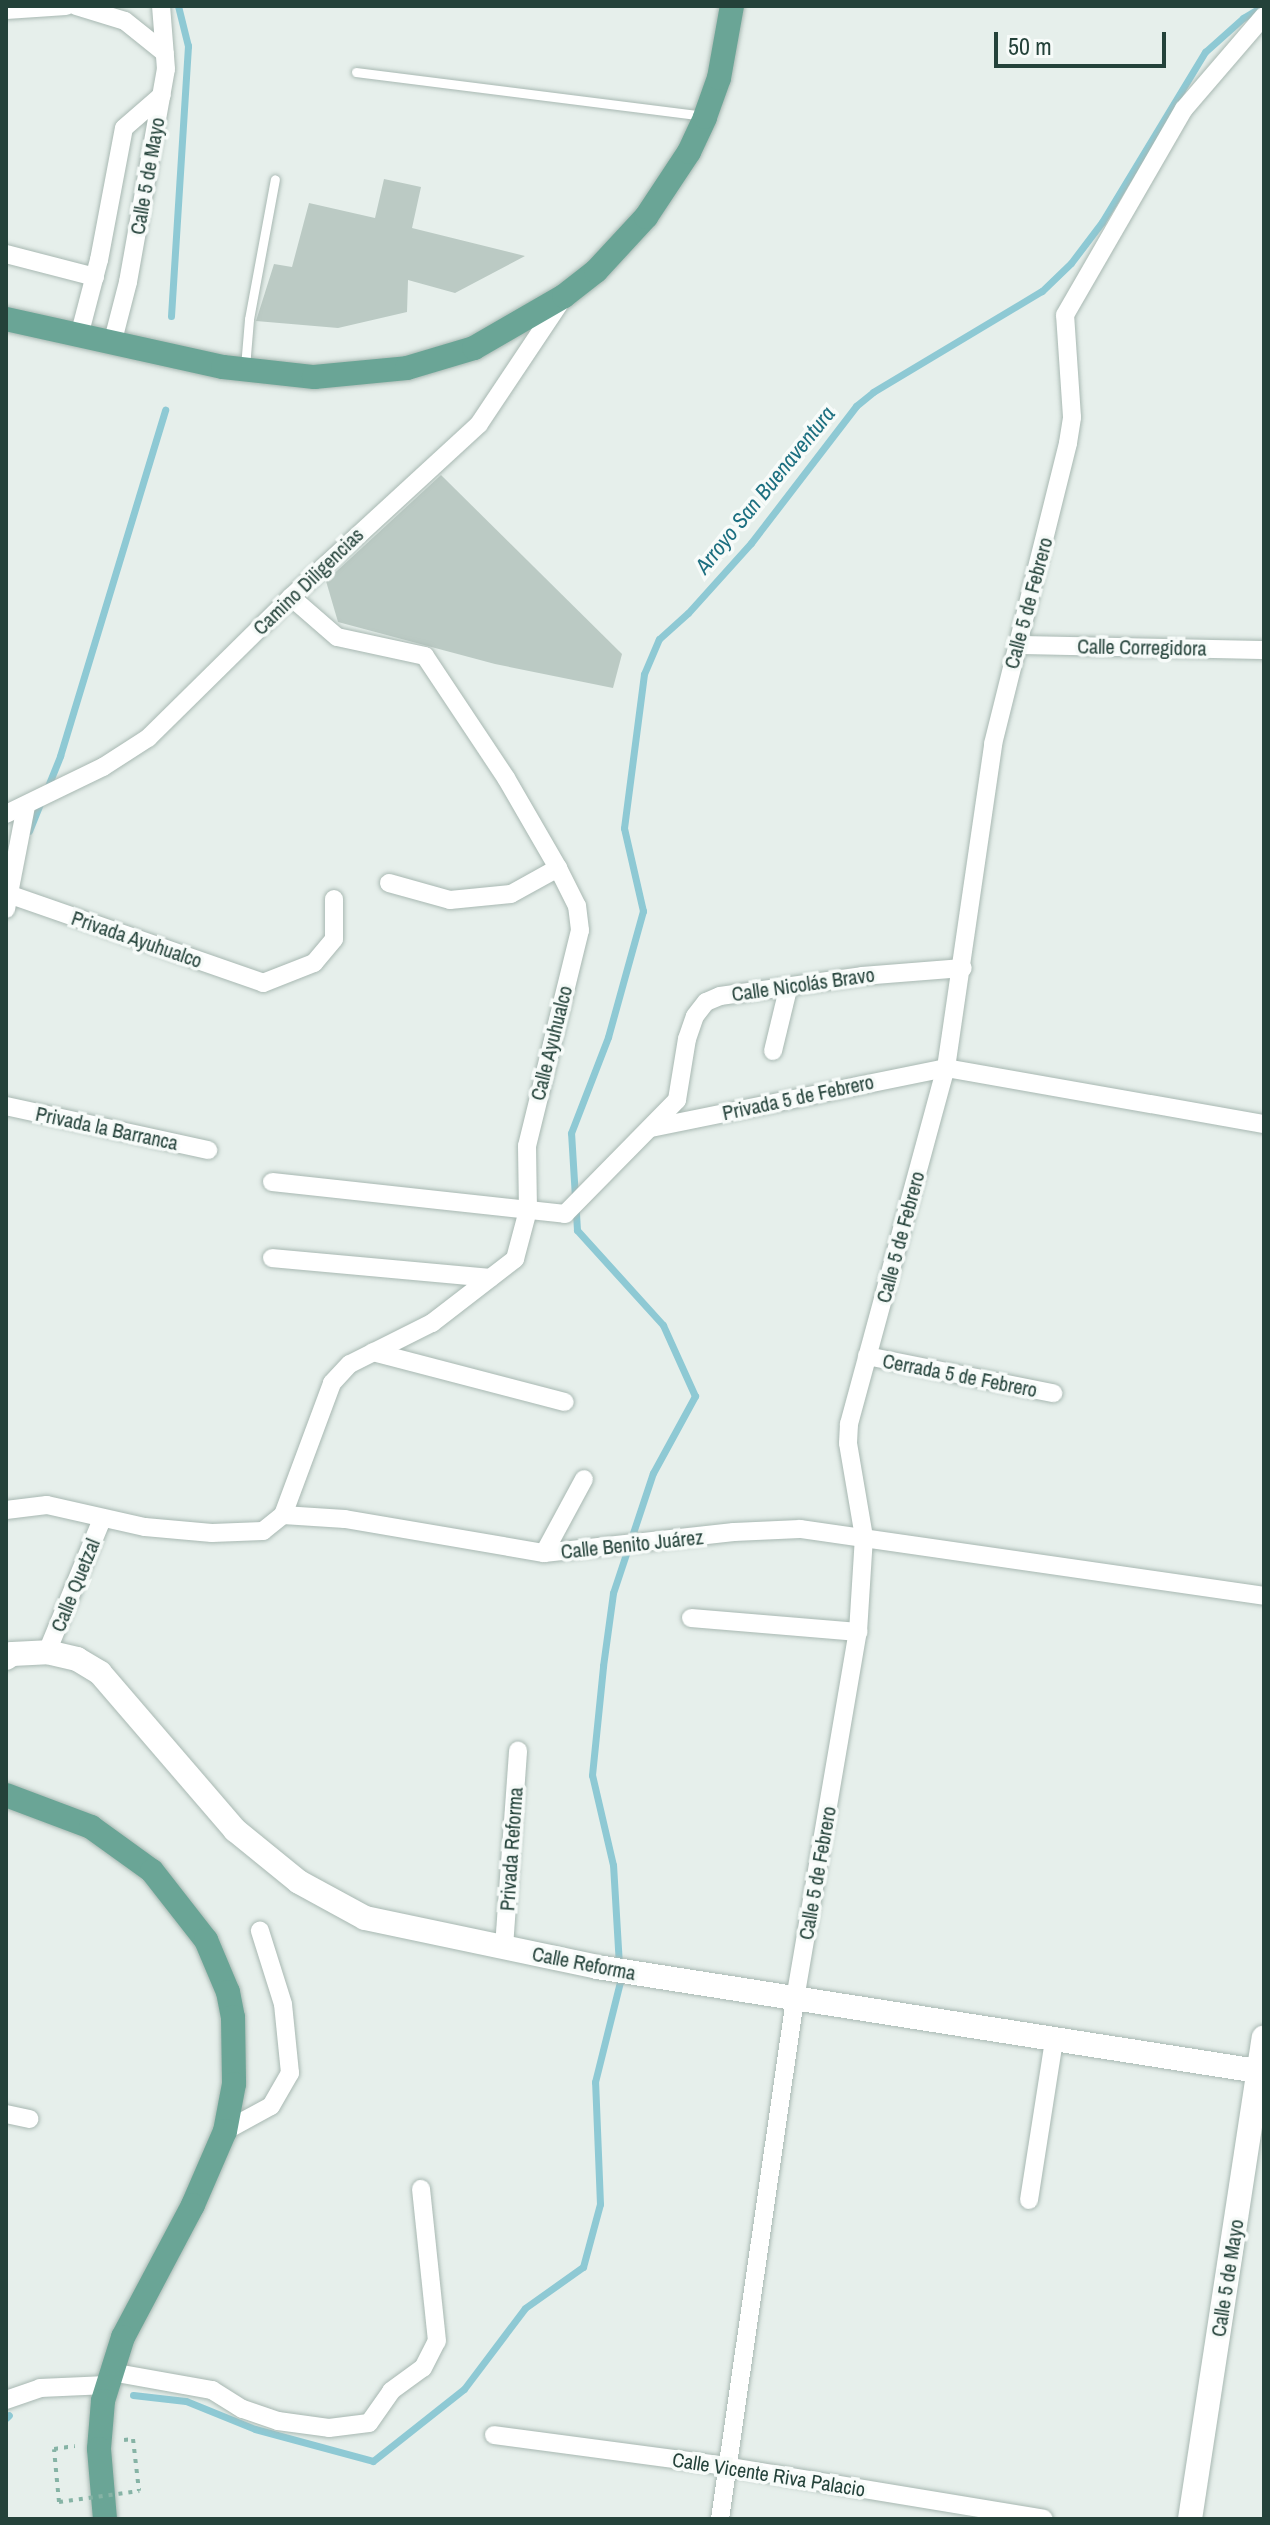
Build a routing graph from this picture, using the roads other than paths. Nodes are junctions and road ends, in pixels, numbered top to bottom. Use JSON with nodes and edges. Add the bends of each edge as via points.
{"nodes":[{"id":1,"x":66,"y":6,"type":"edge"},
{"id":2,"x":76,"y":6,"type":"edge"},
{"id":3,"x":161,"y":6,"type":"edge"},
{"id":4,"x":732,"y":6,"type":"edge"},
{"id":5,"x":6,"y":10,"type":"edge"},
{"id":6,"x":1264,"y":16,"type":"edge"},
{"id":7,"x":165,"y":53,"type":"junction"},
{"id":8,"x":356,"y":72,"type":"dead end"},
{"id":9,"x":162,"y":95,"type":"junction"},
{"id":10,"x":705,"y":117,"type":"junction"},
{"id":11,"x":275,"y":179,"type":"dead end"},
{"id":12,"x":6,"y":254,"type":"edge"},
{"id":13,"x":95,"y":277,"type":"junction"},
{"id":14,"x":564,"y":296,"type":"junction"},
{"id":15,"x":6,"y":319,"type":"edge"},
{"id":16,"x":79,"y":336,"type":"junction"},
{"id":17,"x":112,"y":344,"type":"junction"},
{"id":18,"x":245,"y":370,"type":"junction"},
{"id":19,"x":291,"y":597,"type":"junction"},
{"id":20,"x":1019,"y":645,"type":"junction"},
{"id":21,"x":1264,"y":650,"type":"edge"},
{"id":22,"x":26,"y":810,"type":"junction"},
{"id":23,"x":6,"y":814,"type":"edge"},
{"id":24,"x":558,"y":868,"type":"junction"},
{"id":25,"x":389,"y":883,"type":"dead end"},
{"id":26,"x":9,"y":898,"type":"edge"},
{"id":27,"x":334,"y":899,"type":"dead end"},
{"id":28,"x":963,"y":968,"type":"junction"},
{"id":29,"x":788,"y":989,"type":"junction"},
{"id":30,"x":773,"y":1051,"type":"dead end"},
{"id":31,"x":946,"y":1068,"type":"junction"},
{"id":32,"x":6,"y":1106,"type":"edge"},
{"id":33,"x":1264,"y":1124,"type":"edge"},
{"id":34,"x":651,"y":1128,"type":"junction"},
{"id":35,"x":208,"y":1150,"type":"dead end"},
{"id":36,"x":272,"y":1182,"type":"dead end"},
{"id":37,"x":528,"y":1210,"type":"junction"},
{"id":38,"x":272,"y":1258,"type":"dead end"},
{"id":39,"x":490,"y":1278,"type":"junction"},
{"id":40,"x":373,"y":1352,"type":"junction"},
{"id":41,"x":867,"y":1356,"type":"junction"},
{"id":42,"x":1053,"y":1393,"type":"dead end"},
{"id":43,"x":565,"y":1402,"type":"dead end"},
{"id":44,"x":584,"y":1479,"type":"dead end"},
{"id":45,"x":6,"y":1510,"type":"edge"},
{"id":46,"x":283,"y":1515,"type":"junction"},
{"id":47,"x":102,"y":1519,"type":"junction"},
{"id":48,"x":864,"y":1537,"type":"junction"},
{"id":49,"x":544,"y":1553,"type":"junction"},
{"id":50,"x":1264,"y":1596,"type":"edge"},
{"id":51,"x":691,"y":1618,"type":"dead end"},
{"id":52,"x":858,"y":1632,"type":"junction"},
{"id":53,"x":47,"y":1652,"type":"junction"},
{"id":54,"x":6,"y":1658,"type":"edge"},
{"id":55,"x":518,"y":1750,"type":"dead end"},
{"id":56,"x":6,"y":1795,"type":"edge"},
{"id":57,"x":260,"y":1931,"type":"dead end"},
{"id":58,"x":504,"y":1947,"type":"junction"},
{"id":59,"x":795,"y":1999,"type":"junction"},
{"id":60,"x":1264,"y":2038,"type":"edge"},
{"id":61,"x":1054,"y":2040,"type":"junction"},
{"id":62,"x":1261,"y":2072,"type":"edge"},
{"id":63,"x":6,"y":2114,"type":"edge"},
{"id":64,"x":29,"y":2119,"type":"dead end"},
{"id":65,"x":225,"y":2131,"type":"junction"},
{"id":66,"x":421,"y":2189,"type":"dead end"},
{"id":67,"x":1029,"y":2200,"type":"dead end"},
{"id":68,"x":109,"y":2378,"type":"junction"},
{"id":69,"x":6,"y":2400,"type":"edge"},
{"id":70,"x":494,"y":2435,"type":"dead end"},
{"id":71,"x":725,"y":2466,"type":"junction"},
{"id":72,"x":108,"y":2516,"type":"edge"},
{"id":73,"x":720,"y":2519,"type":"edge"},
{"id":74,"x":1044,"y":2519,"type":"edge"},
{"id":75,"x":1190,"y":2519,"type":"edge"}],
"edges":[{"from":1,"to":5,"type":"street"},
{"from":2,"to":7,"type":"street","via":[[125,21]]},
{"from":3,"to":7,"type":"street","name":"Calle 5 de Mayo"},
{"from":4,"to":10,"type":"main road","via":[[719,78]]},
{"from":6,"to":20,"type":"street","name":"Calle 5 de Febrero","via":[[1184,109],[1070,301],[1065,315],[1072,417]]},
{"from":7,"to":9,"type":"street","name":"Calle 5 de Mayo"},
{"from":8,"to":10,"type":"lane"},
{"from":9,"to":13,"type":"street","via":[[124,128]]},
{"from":9,"to":17,"type":"street","name":"Calle 5 de Mayo"},
{"from":10,"to":14,"type":"main road","via":[[689,152],[646,217],[596,271]]},
{"from":11,"to":18,"type":"lane"},
{"from":12,"to":13,"type":"street"},
{"from":13,"to":16,"type":"street"},
{"from":14,"to":18,"type":"main road","via":[[474,348],[407,368],[314,377]]},
{"from":14,"to":19,"type":"street","name":"Camino Diligencias","via":[[479,424]]},
{"from":15,"to":16,"type":"main road"},
{"from":16,"to":17,"type":"main road"},
{"from":17,"to":18,"type":"main road"},
{"from":19,"to":22,"type":"street","name":"Camino Diligencias","via":[[148,738]]},
{"from":19,"to":24,"type":"street","name":"Calle Ayuhualco","via":[[337,637],[425,656]]},
{"from":20,"to":21,"type":"street","name":"Calle Corregidora"},
{"from":20,"to":28,"type":"street","name":"Calle 5 de Febrero","via":[[1004,691],[981,808]]},
{"from":22,"to":23,"type":"street","name":"Camino Diligencias"},
{"from":22,"to":26,"type":"street"},
{"from":24,"to":25,"type":"street","via":[[511,894],[450,900]]},
{"from":24,"to":37,"type":"street","name":"Calle Ayuhualco","via":[[577,906],[580,930],[527,1146]]},
{"from":26,"to":27,"type":"street","name":"Privada Ayuhualco","via":[[263,983],[314,963],[334,939]]},
{"from":28,"to":29,"type":"street","name":"Calle Nicolás Bravo","via":[[862,976]]},
{"from":28,"to":31,"type":"street","name":"Calle 5 de Febrero"},
{"from":29,"to":30,"type":"street"},
{"from":29,"to":34,"type":"street","name":"Calle Nicolás Bravo","via":[[706,1002],[687,1039],[677,1100]]},
{"from":31,"to":33,"type":"street"},
{"from":31,"to":34,"type":"street","name":"Privada 5 de Febrero"},
{"from":31,"to":41,"type":"street","name":"Calle 5 de Febrero"},
{"from":32,"to":35,"type":"street","name":"Privada la Barranca"},
{"from":34,"to":37,"type":"street","name":"Calle Nicolás Bravo","via":[[565,1214]]},
{"from":36,"to":37,"type":"street","name":"Calle Nicolás Bravo"},
{"from":37,"to":39,"type":"street","name":"Calle Ayuhualco","via":[[515,1259]]},
{"from":38,"to":39,"type":"street"},
{"from":39,"to":40,"type":"street","name":"Calle Ayuhualco","via":[[432,1323]]},
{"from":40,"to":43,"type":"street"},
{"from":40,"to":46,"type":"street","name":"Calle Ayuhualco","via":[[350,1364],[332,1383]]},
{"from":41,"to":42,"type":"street","name":"Cerrada 5 de Febrero"},
{"from":41,"to":48,"type":"street","name":"Calle 5 de Febrero","via":[[848,1443]]},
{"from":44,"to":49,"type":"street"},
{"from":45,"to":47,"type":"street","name":"Calle Benito Juárez","via":[[47,1505]]},
{"from":46,"to":47,"type":"street","name":"Calle Benito Juárez","via":[[263,1531],[212,1533]]},
{"from":46,"to":49,"type":"street","name":"Calle Benito Juárez","via":[[345,1519]]},
{"from":47,"to":53,"type":"street","name":"Calle Quetzal"},
{"from":48,"to":49,"type":"street","name":"Calle Benito Juárez","via":[[800,1529],[734,1532]]},
{"from":48,"to":50,"type":"street","name":"Calle Benito Juárez"},
{"from":48,"to":52,"type":"street","name":"Calle 5 de Febrero"},
{"from":51,"to":52,"type":"street"},
{"from":52,"to":59,"type":"street","name":"Calle 5 de Febrero"},
{"from":53,"to":54,"type":"street","name":"Calle Reforma"},
{"from":53,"to":58,"type":"street","name":"Calle Reforma","via":[[77,1659],[100,1673],[235,1830],[299,1882],[365,1918]]},
{"from":55,"to":58,"type":"street","name":"Privada Reforma"},
{"from":56,"to":65,"type":"main road","via":[[77,1821],[122,1846],[172,1892],[199,1928],[228,1992],[233,2017],[234,2084]]},
{"from":57,"to":65,"type":"street","via":[[283,2004],[290,2073],[271,2106]]},
{"from":58,"to":59,"type":"street","name":"Calle Reforma"},
{"from":59,"to":61,"type":"street","name":"Calle Reforma"},
{"from":59,"to":71,"type":"street","name":"Calle 5 de Febrero"},
{"from":60,"to":62,"type":"street","name":"Calle 5 de Mayo"},
{"from":61,"to":62,"type":"street","name":"Calle Reforma"},
{"from":61,"to":67,"type":"street"},
{"from":62,"to":75,"type":"street","name":"Calle 5 de Mayo"},
{"from":63,"to":64,"type":"street"},
{"from":65,"to":68,"type":"main road","via":[[193,2205],[123,2337]]},
{"from":66,"to":68,"type":"street","via":[[437,2341],[423,2368],[391,2391],[369,2423],[329,2428],[278,2421],[243,2409],[212,2390]]},
{"from":68,"to":69,"type":"street","via":[[40,2388]]},
{"from":68,"to":72,"type":"main road","via":[[99,2449]]},
{"from":70,"to":71,"type":"street","name":"Calle Vicente Riva Palacio"},
{"from":71,"to":73,"type":"street","name":"Calle 5 de Febrero"},
{"from":71,"to":74,"type":"street","name":"Calle Vicente Riva Palacio"}]}
